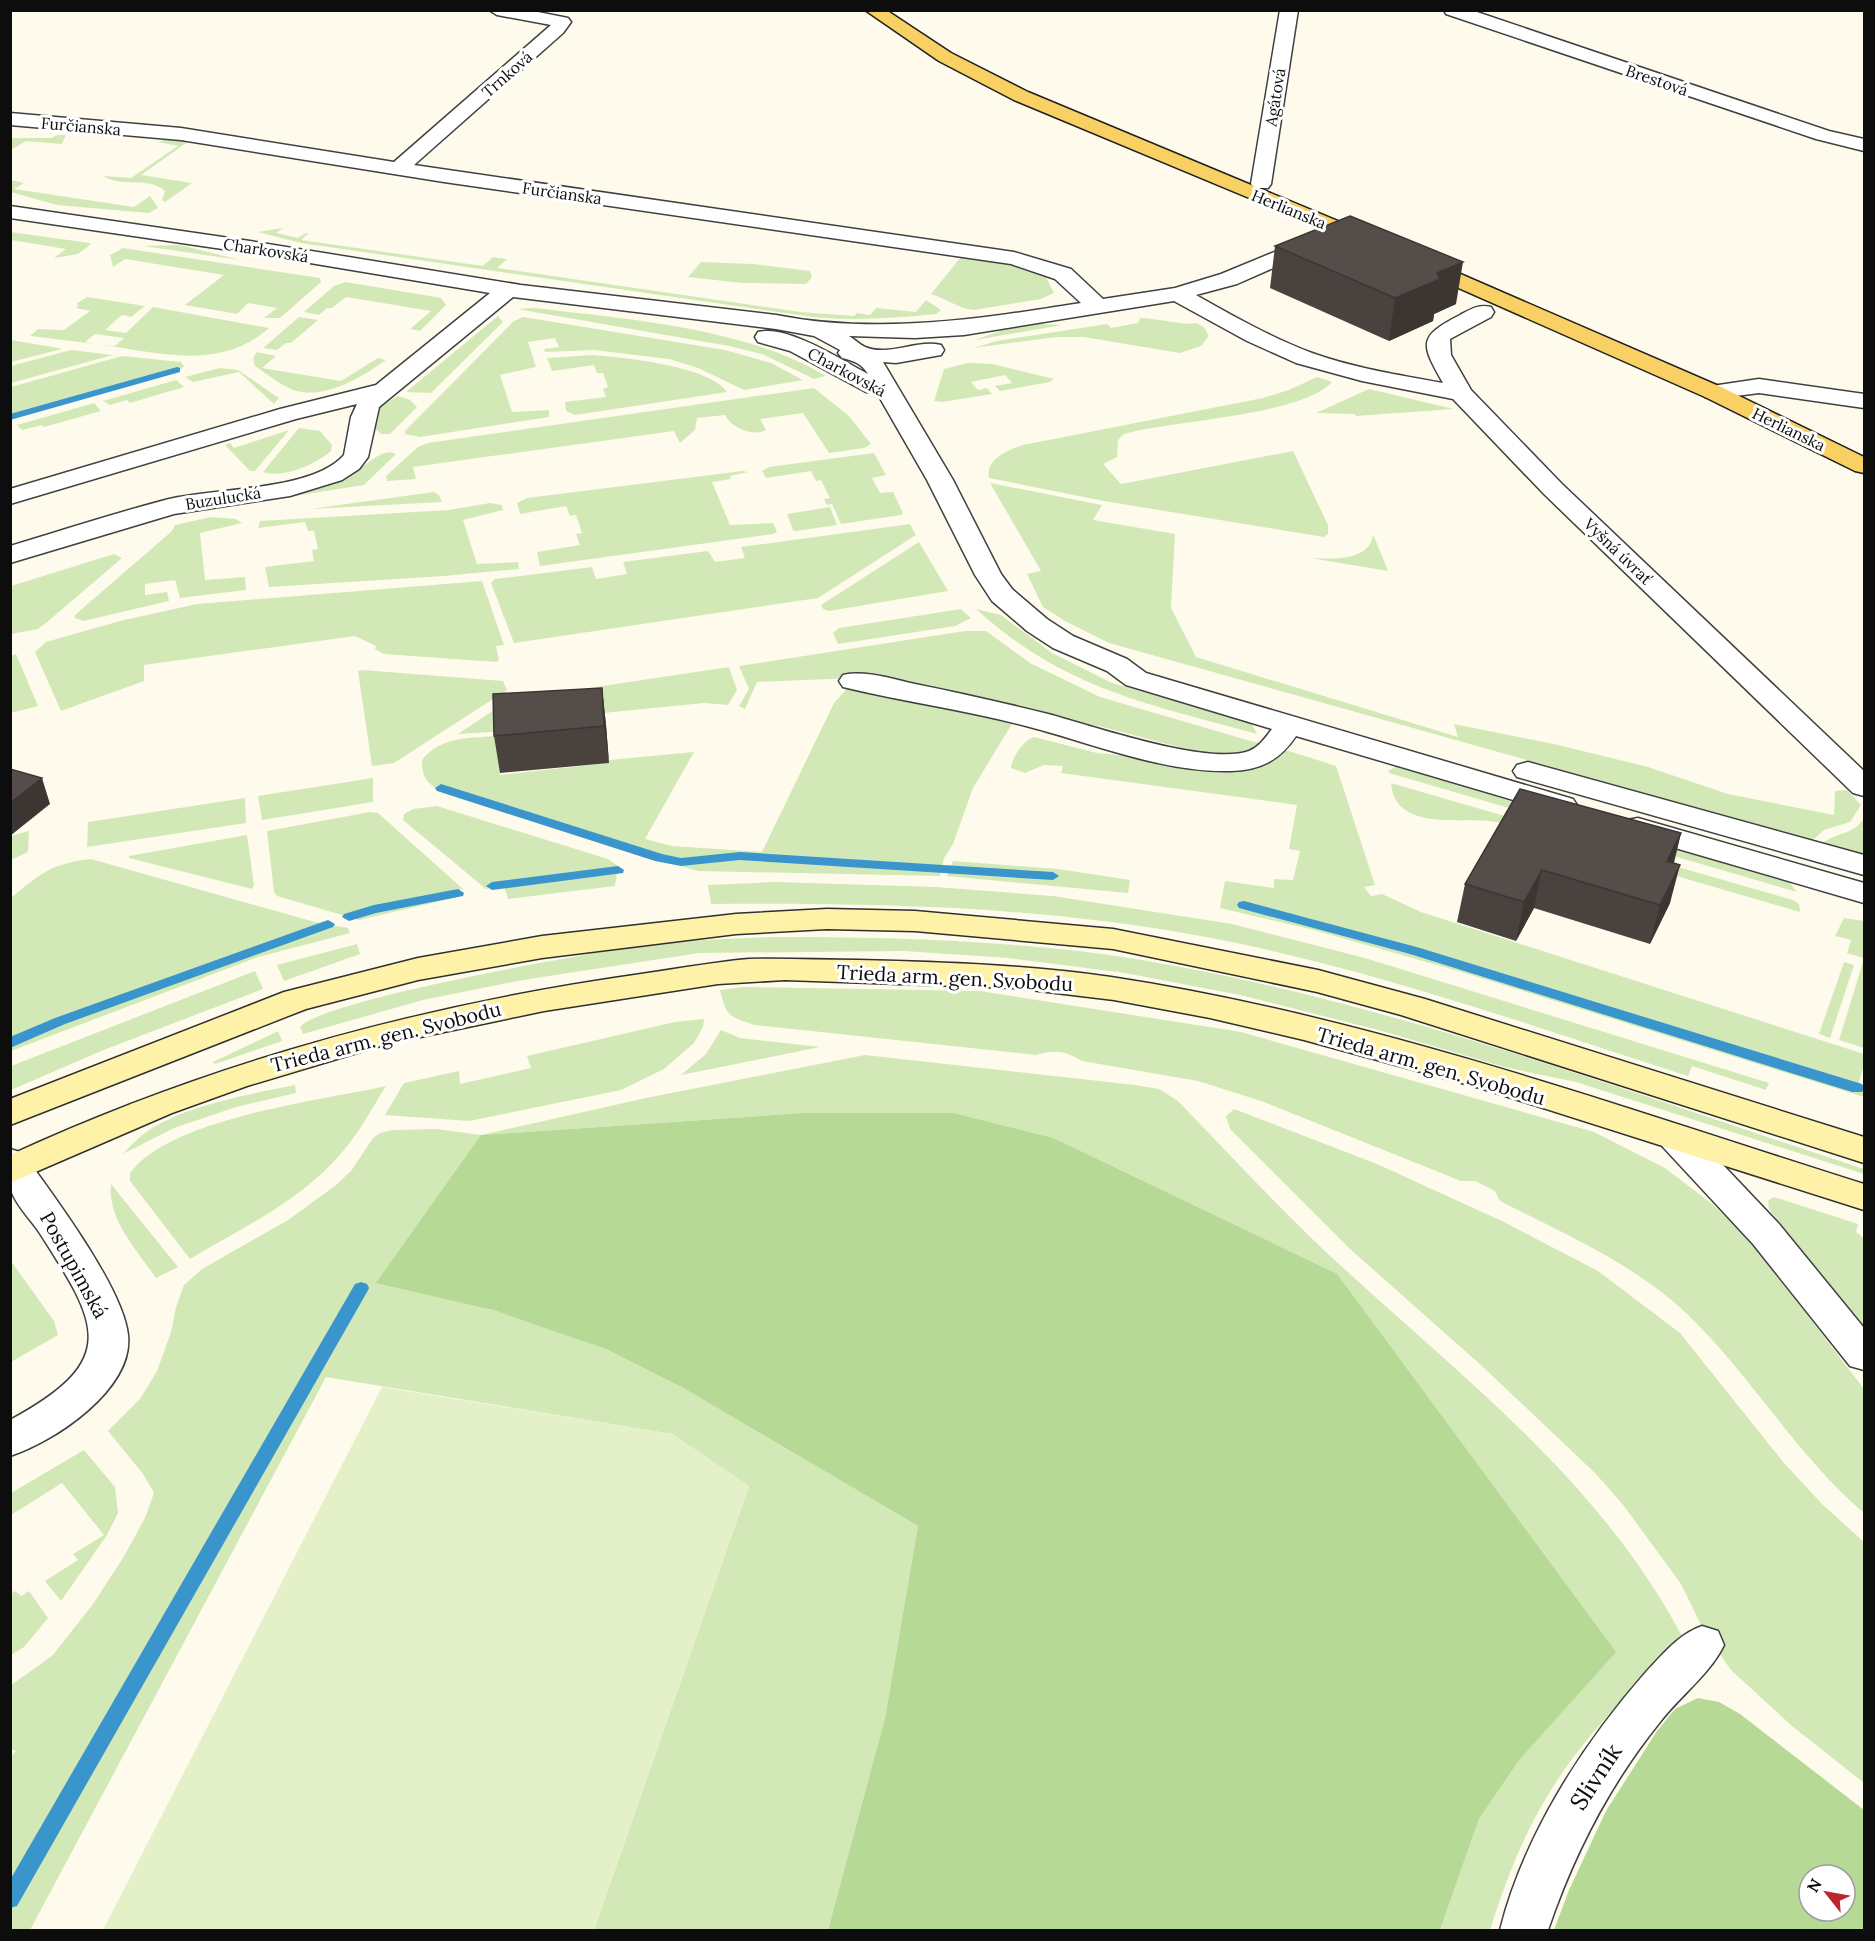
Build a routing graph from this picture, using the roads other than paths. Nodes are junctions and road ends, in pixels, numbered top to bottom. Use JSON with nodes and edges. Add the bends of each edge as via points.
{"nodes":[{"id":1,"x":497,"y":10,"type":"edge"},
{"id":2,"x":873,"y":10,"type":"edge"},
{"id":3,"x":1289,"y":10,"type":"edge"},
{"id":4,"x":1452,"y":10,"type":"edge"},
{"id":5,"x":10,"y":119,"type":"edge"},
{"id":6,"x":1864,"y":145,"type":"edge"},
{"id":7,"x":400,"y":167,"type":"junction"},
{"id":8,"x":1261,"y":184,"type":"dead end"},
{"id":9,"x":15,"y":211,"type":"edge"},
{"id":10,"x":1339,"y":229,"type":"junction"},
{"id":11,"x":514,"y":291,"type":"junction"},
{"id":12,"x":1177,"y":294,"type":"junction"},
{"id":13,"x":1098,"y":307,"type":"junction"},
{"id":14,"x":1483,"y":312,"type":"dead end"},
{"id":15,"x":964,"y":328,"type":"junction"},
{"id":16,"x":915,"y":331,"type":"junction"},
{"id":17,"x":799,"y":336,"type":"junction"},
{"id":18,"x":933,"y":350,"type":"junction"},
{"id":19,"x":857,"y":364,"type":"junction"},
{"id":20,"x":386,"y":390,"type":"junction"},
{"id":21,"x":1713,"y":392,"type":"junction"},
{"id":22,"x":1461,"y":394,"type":"junction"},
{"id":23,"x":891,"y":398,"type":"junction"},
{"id":24,"x":1864,"y":401,"type":"edge"},
{"id":25,"x":1864,"y":466,"type":"edge"},
{"id":26,"x":10,"y":497,"type":"edge"},
{"id":27,"x":10,"y":555,"type":"edge"},
{"id":28,"x":1117,"y":665,"type":"junction"},
{"id":29,"x":853,"y":681,"type":"dead end"},
{"id":30,"x":1289,"y":725,"type":"junction"},
{"id":31,"x":1863,"y":784,"type":"edge"},
{"id":32,"x":1864,"y":865,"type":"edge"},
{"id":33,"x":1864,"y":893,"type":"edge"},
{"id":34,"x":10,"y":1113,"type":"edge"},
{"id":35,"x":1676,"y":1138,"type":"junction"},
{"id":36,"x":1864,"y":1150,"type":"edge"},
{"id":37,"x":12,"y":1166,"type":"edge"},
{"id":38,"x":1864,"y":1197,"type":"edge"},
{"id":39,"x":1864,"y":1355,"type":"edge"},
{"id":40,"x":10,"y":1440,"type":"edge"},
{"id":41,"x":1702,"y":1645,"type":"dead end"},
{"id":42,"x":1524,"y":1930,"type":"edge"}],
"edges":[{"from":1,"to":7,"type":"street","name":"Trnková","via":[[561,22]]},
{"from":2,"to":10,"type":"main road","name":"Herlianska","via":[[945,57],[1021,96]]},
{"from":3,"to":8,"type":"street","name":"Agátová"},
{"from":4,"to":6,"type":"street","name":"Brestová","via":[[1823,135]]},
{"from":5,"to":7,"type":"street","name":"Furčianska","via":[[181,134]]},
{"from":7,"to":13,"type":"street","name":"Furčianska","via":[[1014,258],[1063,274]]},
{"from":9,"to":11,"type":"street","name":"Charkovská"},
{"from":10,"to":12,"type":"street","via":[[1270,262]]},
{"from":10,"to":21,"type":"main road","name":"Herlianska"},
{"from":11,"to":17,"type":"street","name":"Charkovská","via":[[545,305],[760,335]]},
{"from":11,"to":20,"type":"street","name":"Buzulucká"},
{"from":12,"to":13,"type":"street"},
{"from":12,"to":22,"type":"street","via":[[1264,341],[1306,358],[1356,373]]},
{"from":13,"to":15,"type":"street"},
{"from":14,"to":22,"type":"street","name":"Vyšná úvrať","via":[[1439,338],[1439,355]]},
{"from":15,"to":16,"type":"street"},
{"from":15,"to":18,"type":"street"},
{"from":16,"to":17,"type":"street"},
{"from":16,"to":19,"type":"street","via":[[879,340]]},
{"from":17,"to":19,"type":"street"},
{"from":18,"to":19,"type":"street"},
{"from":18,"to":23,"type":"street"},
{"from":19,"to":23,"type":"street","name":"Charkovská"},
{"from":20,"to":26,"type":"street","name":"Buzulucká","via":[[288,414]]},
{"from":20,"to":27,"type":"street","name":"Buzulucká","via":[[361,415],[360,450],[356,456],[327,477],[173,506]]},
{"from":21,"to":24,"type":"street","name":"Herlianska","via":[[1759,386]]},
{"from":21,"to":25,"type":"main road","name":"Herlianska"},
{"from":22,"to":31,"type":"street","name":"Vyšná úvrať","via":[[1554,489]]},
{"from":23,"to":28,"type":"street","via":[[1002,595],[1063,642]]},
{"from":28,"to":30,"type":"street","via":[[1136,679]]},
{"from":28,"to":32,"type":"street","via":[[1172,673]]},
{"from":29,"to":30,"type":"street","via":[[1220,763],[1257,758],[1275,745]]},
{"from":30,"to":33,"type":"street"},
{"from":34,"to":36,"type":"street","via":[[296,1000],[418,969],[542,947],[736,924],[904,920],[1113,939],[1317,981],[1413,1006]]},
{"from":35,"to":37,"type":"street","name":"Trieda arm. gen. Svobodu","via":[[1409,1056],[1200,1005],[1110,988],[914,971],[749,970],[449,1017],[312,1051],[189,1091]]},
{"from":35,"to":38,"type":"street","name":"Trieda arm. gen. Svobodu"},
{"from":35,"to":39,"type":"street","via":[[1766,1234]]},
{"from":37,"to":40,"type":"street","name":"Postupimská","via":[[70,1250],[110,1334],[108,1350],[86,1389],[64,1408]]},
{"from":41,"to":42,"type":"street","name":"Slivník","via":[[1644,1705],[1601,1766],[1569,1820],[1534,1895]]}]}
